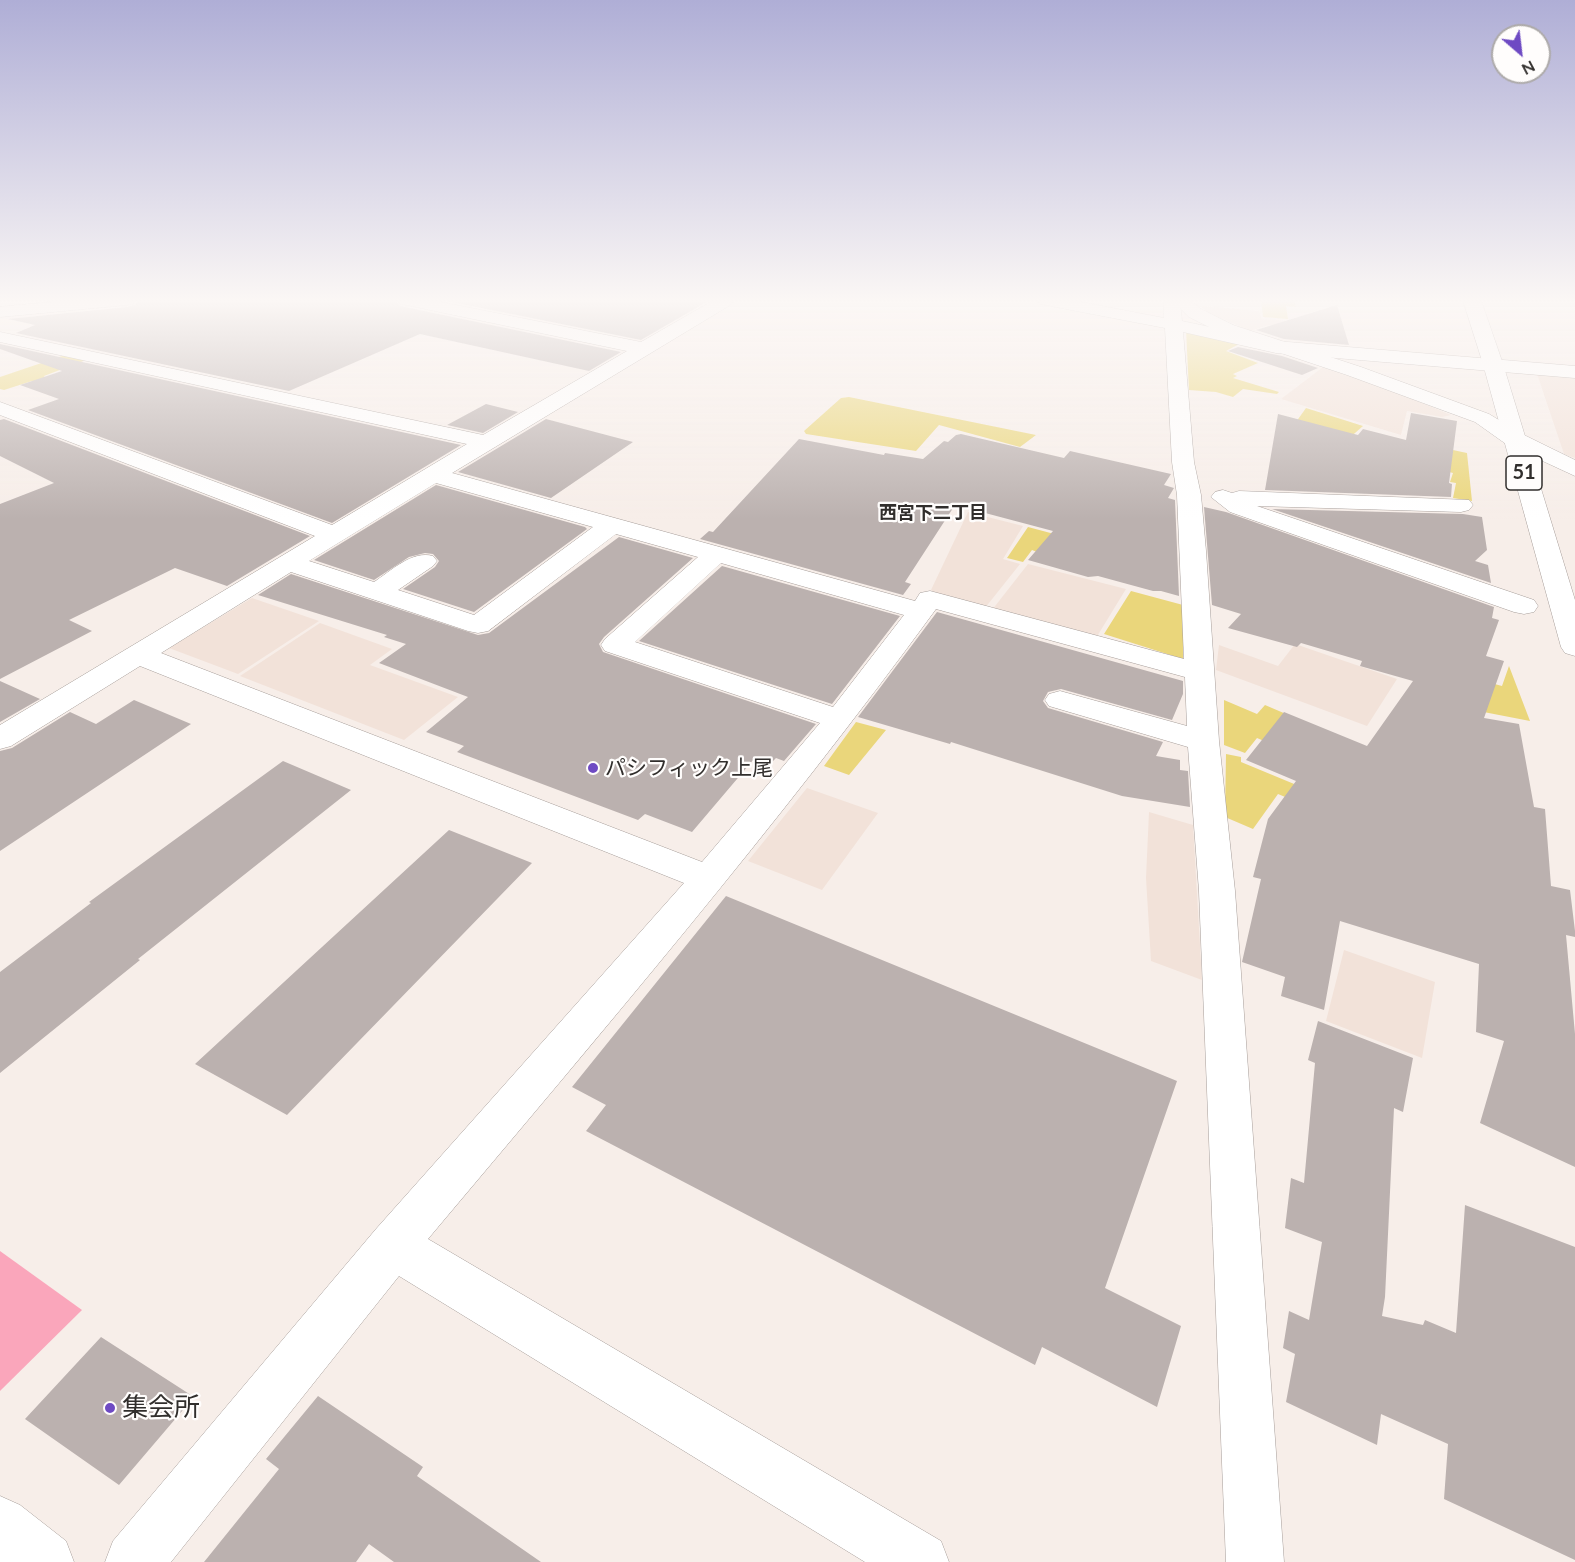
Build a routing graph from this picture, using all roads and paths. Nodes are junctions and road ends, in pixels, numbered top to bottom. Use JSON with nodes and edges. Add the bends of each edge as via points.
{"nodes":[{"id":1,"x":166,"y":373,"type":"edge"},
{"id":2,"x":601,"y":373,"type":"edge"},
{"id":3,"x":1178,"y":373,"type":"edge"},
{"id":4,"x":1359,"y":373,"type":"edge"},
{"id":5,"x":1495,"y":373,"type":"edge"},
{"id":6,"x":0,"y":408,"type":"edge"},
{"id":7,"x":1514,"y":439,"type":"junction"},
{"id":8,"x":486,"y":442,"type":"junction"},
{"id":9,"x":1575,"y":469,"type":"edge"},
{"id":10,"x":434,"y":475,"type":"junction"},
{"id":11,"x":1206,"y":496,"type":"junction"},
{"id":12,"x":1461,"y":505,"type":"dead end"},
{"id":13,"x":612,"y":525,"type":"junction"},
{"id":14,"x":336,"y":535,"type":"junction"},
{"id":15,"x":716,"y":555,"type":"junction"},
{"id":16,"x":424,"y":561,"type":"dead end"},
{"id":17,"x":289,"y":563,"type":"junction"},
{"id":18,"x":377,"y":592,"type":"junction"},
{"id":19,"x":1524,"y":606,"type":"dead end"},
{"id":20,"x":921,"y":611,"type":"junction"},
{"id":21,"x":1575,"y":647,"type":"edge"},
{"id":22,"x":139,"y":655,"type":"junction"},
{"id":23,"x":1199,"y":672,"type":"junction"},
{"id":24,"x":1060,"y":700,"type":"dead end"},
{"id":25,"x":840,"y":719,"type":"junction"},
{"id":26,"x":0,"y":739,"type":"edge"},
{"id":27,"x":1203,"y":741,"type":"junction"},
{"id":28,"x":710,"y":879,"type":"junction"},
{"id":29,"x":393,"y":1245,"type":"junction"},
{"id":30,"x":0,"y":1525,"type":"edge"},
{"id":31,"x":45,"y":1562,"type":"edge"},
{"id":32,"x":134,"y":1562,"type":"edge"},
{"id":33,"x":920,"y":1562,"type":"edge"},
{"id":34,"x":1255,"y":1562,"type":"edge"}],
"edges":[{"from":1,"to":8,"type":"street"},
{"from":2,"to":8,"type":"street"},
{"from":3,"to":11,"type":"street","via":[[1184,462]]},
{"from":4,"to":7,"type":"street","via":[[1482,418]]},
{"from":5,"to":7,"type":"street","number":"51"},
{"from":6,"to":14,"type":"street"},
{"from":7,"to":9,"type":"street"},
{"from":7,"to":21,"type":"street","number":"51"},
{"from":8,"to":10,"type":"street"},
{"from":10,"to":13,"type":"street"},
{"from":10,"to":14,"type":"street"},
{"from":11,"to":12,"type":"street"},
{"from":11,"to":19,"type":"street"},
{"from":11,"to":23,"type":"street"},
{"from":13,"to":15,"type":"street"},
{"from":13,"to":18,"type":"street","via":[[478,625]]},
{"from":14,"to":17,"type":"street"},
{"from":15,"to":20,"type":"street"},
{"from":15,"to":25,"type":"street","via":[[615,645]]},
{"from":16,"to":18,"type":"street"},
{"from":17,"to":18,"type":"street"},
{"from":17,"to":22,"type":"street"},
{"from":20,"to":23,"type":"street","via":[[930,599]]},
{"from":20,"to":25,"type":"street"},
{"from":22,"to":26,"type":"street"},
{"from":22,"to":28,"type":"street"},
{"from":23,"to":27,"type":"street"},
{"from":24,"to":27,"type":"street"},
{"from":25,"to":28,"type":"street"},
{"from":27,"to":34,"type":"street","via":[[1216,891]]},
{"from":28,"to":29,"type":"street"},
{"from":29,"to":32,"type":"street"},
{"from":29,"to":33,"type":"street"},
{"from":30,"to":31,"type":"street"}]}
